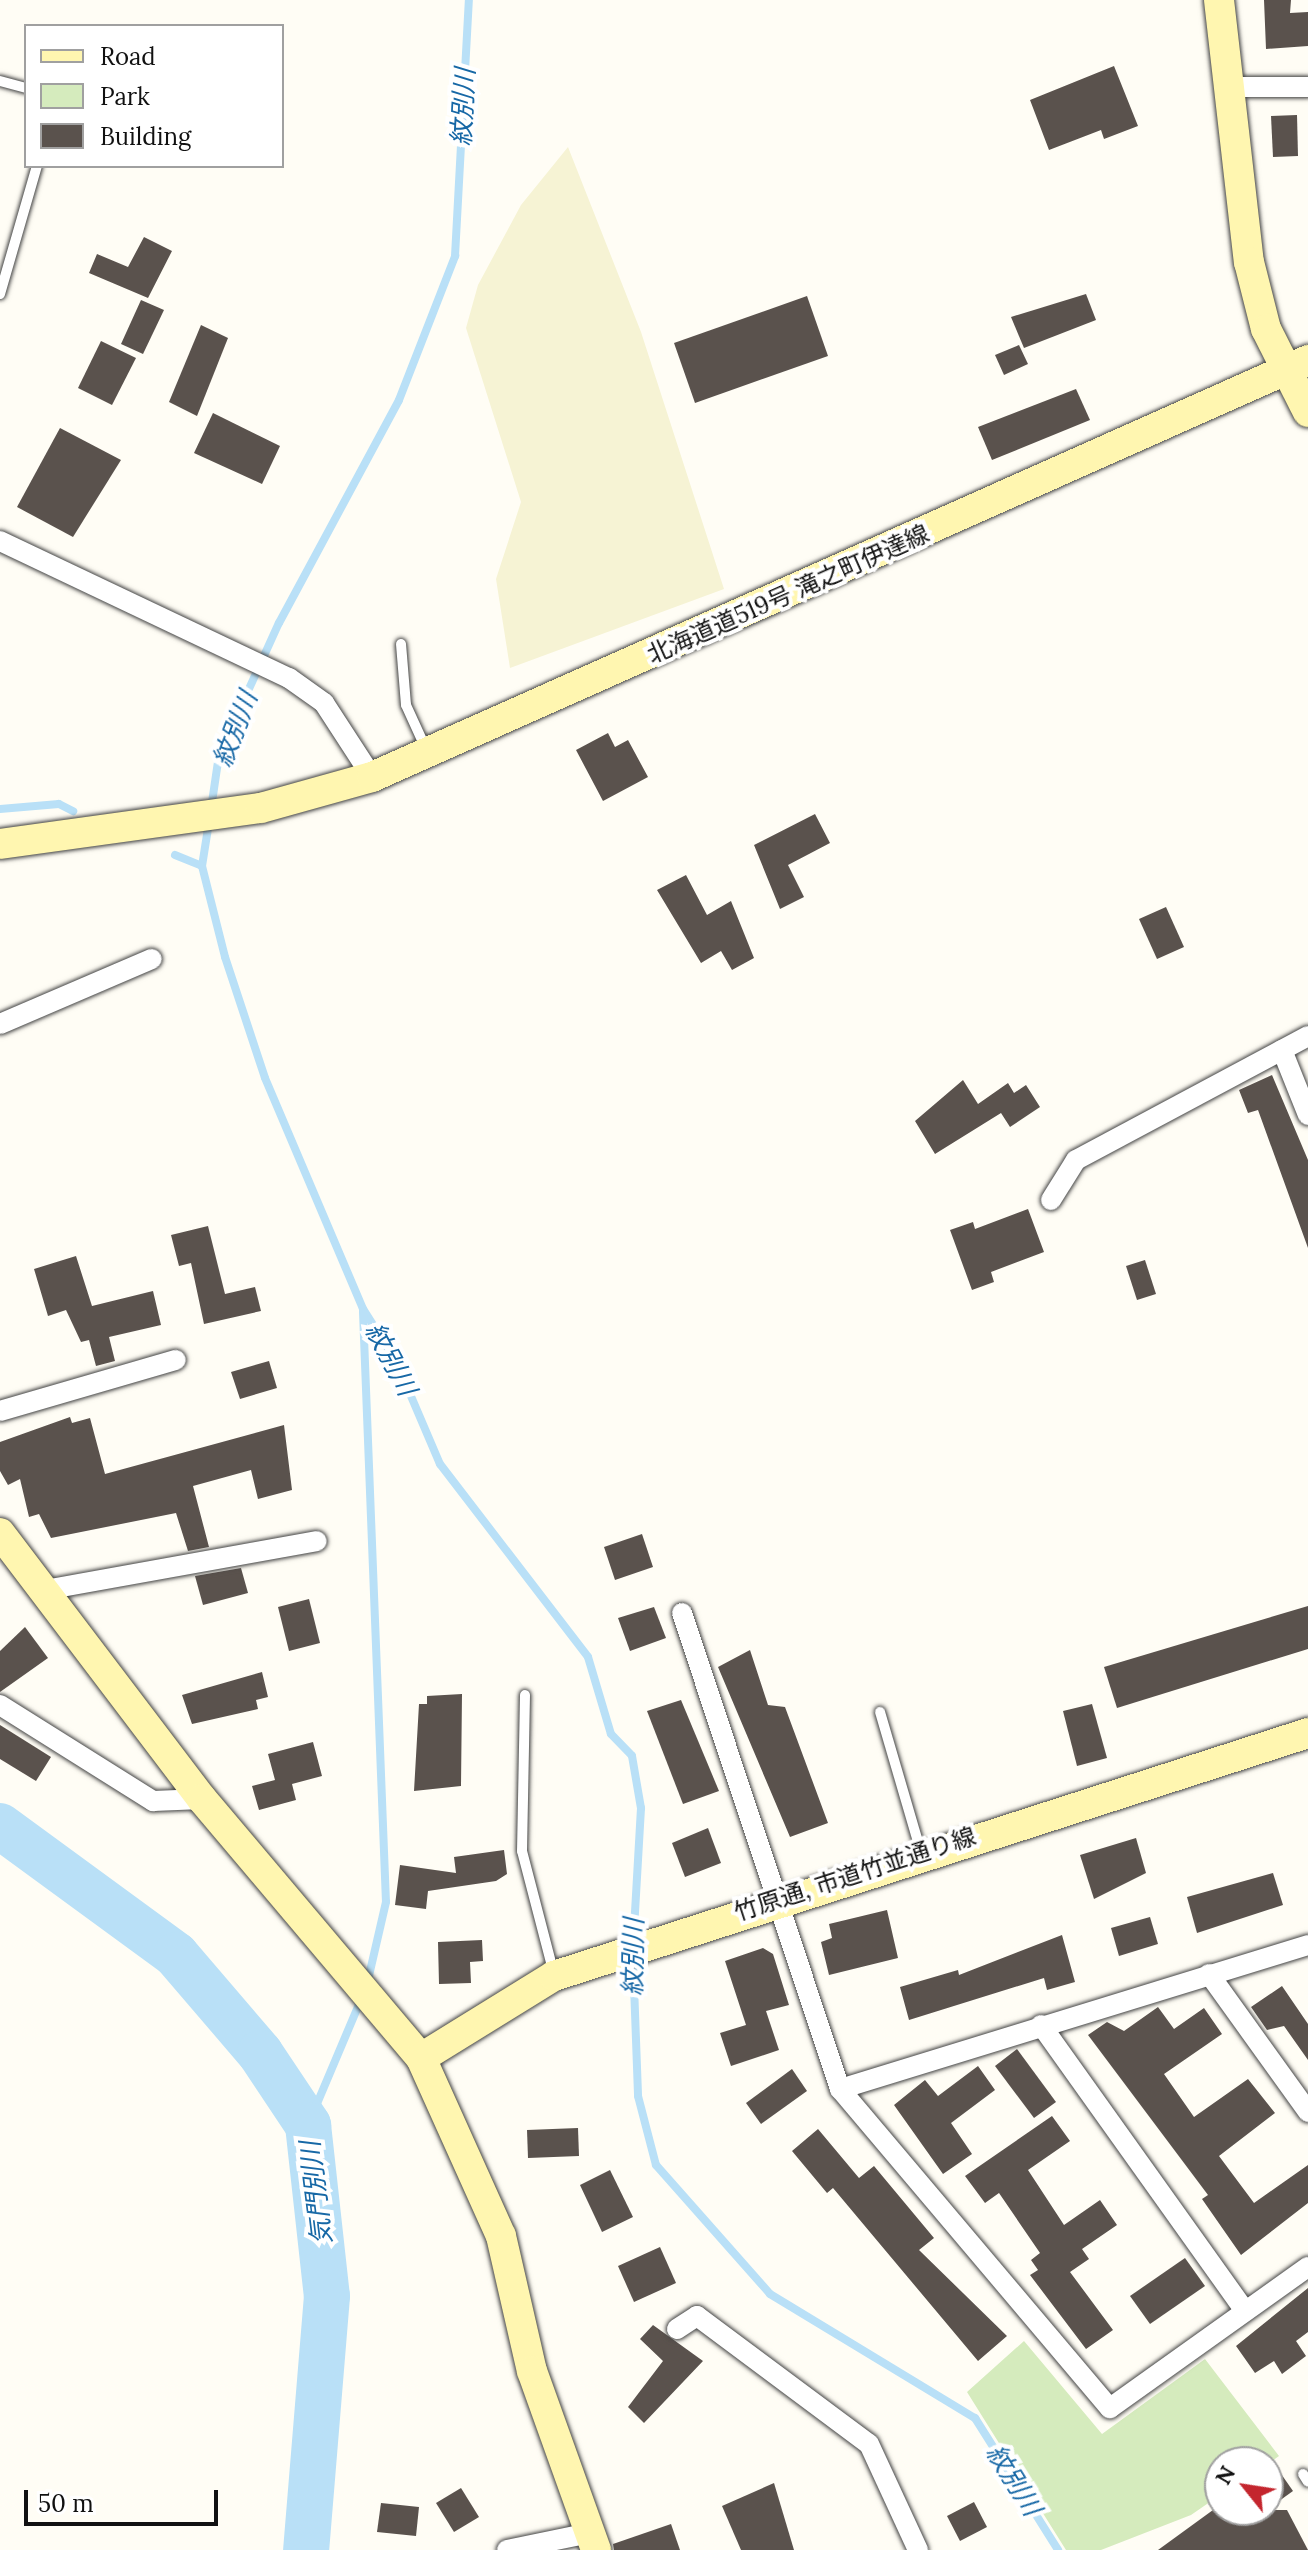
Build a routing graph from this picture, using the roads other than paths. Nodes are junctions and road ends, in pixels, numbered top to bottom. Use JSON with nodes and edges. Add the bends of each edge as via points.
{"nodes":[{"id":1,"x":1219,"y":0,"type":"edge"},
{"id":2,"x":0,"y":81,"type":"edge"},
{"id":3,"x":24,"y":87,"type":"edge"},
{"id":4,"x":1225,"y":87,"type":"junction"},
{"id":5,"x":1308,"y":87,"type":"edge"},
{"id":6,"x":36,"y":168,"type":"edge"},
{"id":7,"x":0,"y":294,"type":"edge"},
{"id":8,"x":1296,"y":365,"type":"edge"},
{"id":9,"x":1308,"y":412,"type":"edge"},
{"id":10,"x":0,"y":541,"type":"edge"},
{"id":11,"x":401,"y":644,"type":"dead end"},
{"id":12,"x":428,"y":753,"type":"junction"},
{"id":13,"x":372,"y":777,"type":"junction"},
{"id":14,"x":0,"y":844,"type":"edge"},
{"id":15,"x":152,"y":959,"type":"dead end"},
{"id":16,"x":0,"y":1024,"type":"edge"},
{"id":17,"x":1308,"y":1036,"type":"edge"},
{"id":18,"x":1282,"y":1050,"type":"junction"},
{"id":19,"x":1308,"y":1115,"type":"edge"},
{"id":20,"x":1051,"y":1200,"type":"dead end"},
{"id":21,"x":176,"y":1360,"type":"dead end"},
{"id":22,"x":0,"y":1411,"type":"edge"},
{"id":23,"x":0,"y":1533,"type":"edge"},
{"id":24,"x":317,"y":1541,"type":"dead end"},
{"id":25,"x":45,"y":1590,"type":"junction"},
{"id":26,"x":682,"y":1613,"type":"dead end"},
{"id":27,"x":525,"y":1695,"type":"dead end"},
{"id":28,"x":0,"y":1705,"type":"edge"},
{"id":29,"x":880,"y":1712,"type":"dead end"},
{"id":30,"x":1308,"y":1733,"type":"edge"},
{"id":31,"x":202,"y":1799,"type":"junction"},
{"id":32,"x":921,"y":1852,"type":"junction"},
{"id":33,"x":773,"y":1902,"type":"junction"},
{"id":34,"x":1308,"y":1945,"type":"edge"},
{"id":35,"x":1209,"y":1974,"type":"junction"},
{"id":36,"x":554,"y":1976,"type":"junction"},
{"id":37,"x":1041,"y":2025,"type":"junction"},
{"id":38,"x":421,"y":2058,"type":"junction"},
{"id":39,"x":840,"y":2089,"type":"junction"},
{"id":40,"x":1308,"y":2112,"type":"edge"},
{"id":41,"x":1308,"y":2267,"type":"edge"},
{"id":42,"x":1245,"y":2311,"type":"junction"},
{"id":43,"x":677,"y":2329,"type":"dead end"},
{"id":44,"x":593,"y":2542,"type":"edge"},
{"id":45,"x":507,"y":2550,"type":"edge"},
{"id":46,"x":918,"y":2550,"type":"edge"}],
"edges":[{"from":1,"to":4,"type":"street"},
{"from":2,"to":3,"type":"lane"},
{"from":4,"to":5,"type":"street"},
{"from":4,"to":8,"type":"street","via":[[1249,262]]},
{"from":6,"to":7,"type":"lane"},
{"from":8,"to":9,"type":"street"},
{"from":8,"to":12,"type":"street","name":"北海道道519号 滝之町伊達線"},
{"from":10,"to":13,"type":"street","via":[[289,678],[324,703]]},
{"from":11,"to":12,"type":"lane","via":[[406,705]]},
{"from":12,"to":13,"type":"street","name":"北海道道519号 滝之町伊達線"},
{"from":13,"to":14,"type":"street","name":"北海道道519号 滝之町伊達線","via":[[261,808],[133,830]]},
{"from":15,"to":16,"type":"street"},
{"from":17,"to":18,"type":"street"},
{"from":18,"to":19,"type":"street"},
{"from":18,"to":20,"type":"street","via":[[1076,1160]]},
{"from":21,"to":22,"type":"street"},
{"from":23,"to":25,"type":"street"},
{"from":24,"to":25,"type":"street"},
{"from":25,"to":31,"type":"street"},
{"from":26,"to":33,"type":"street"},
{"from":27,"to":36,"type":"lane","via":[[522,1851]]},
{"from":28,"to":31,"type":"street","via":[[153,1801]]},
{"from":29,"to":32,"type":"lane"},
{"from":30,"to":32,"type":"street","name":"竹原通, 市道竹並通り線"},
{"from":31,"to":38,"type":"street"},
{"from":32,"to":33,"type":"street","name":"竹原通, 市道竹並通り線"},
{"from":33,"to":36,"type":"street","name":"竹原通, 市道竹並通り線"},
{"from":33,"to":39,"type":"street"},
{"from":34,"to":35,"type":"street"},
{"from":35,"to":37,"type":"street"},
{"from":35,"to":40,"type":"street"},
{"from":36,"to":38,"type":"street","name":"竹原通, 市道竹並通り線"},
{"from":37,"to":39,"type":"street"},
{"from":37,"to":42,"type":"street"},
{"from":38,"to":44,"type":"street","via":[[501,2236],[532,2371]]},
{"from":39,"to":42,"type":"street","via":[[1110,2408]]},
{"from":41,"to":42,"type":"street"},
{"from":43,"to":46,"type":"street","via":[[697,2316],[869,2444]]},
{"from":44,"to":45,"type":"street"}]}
